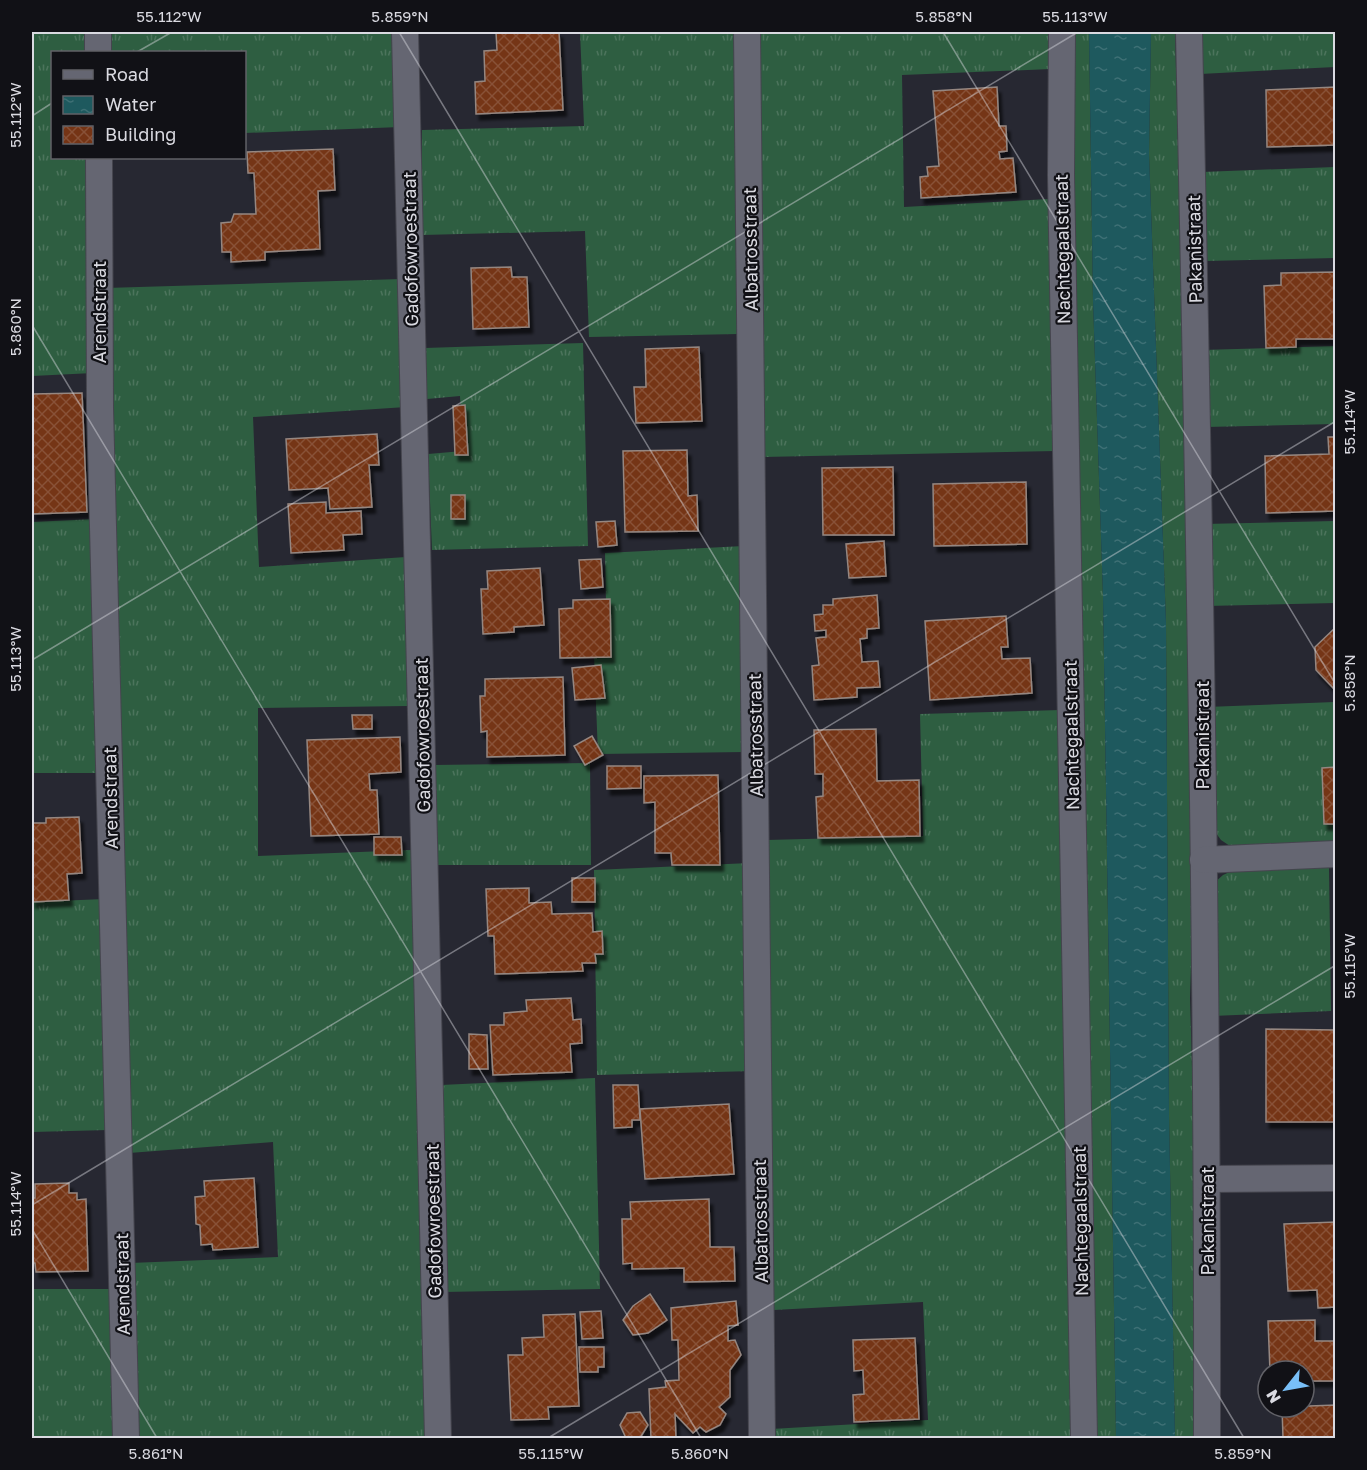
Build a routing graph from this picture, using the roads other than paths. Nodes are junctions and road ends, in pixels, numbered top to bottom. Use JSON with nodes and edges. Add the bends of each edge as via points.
{"nodes":[{"id":1,"x":98,"y":32,"type":"edge"},
{"id":2,"x":405,"y":32,"type":"edge"},
{"id":3,"x":747,"y":32,"type":"edge"},
{"id":4,"x":1062,"y":32,"type":"edge"},
{"id":5,"x":1189,"y":32,"type":"edge"},
{"id":6,"x":98,"y":51,"type":"edge"},
{"id":7,"x":99,"y":159,"type":"edge"},
{"id":8,"x":1335,"y":854,"type":"edge"},
{"id":9,"x":1203,"y":860,"type":"junction"},
{"id":10,"x":1335,"y":1178,"type":"edge"},
{"id":11,"x":1208,"y":1179,"type":"junction"},
{"id":12,"x":126,"y":1438,"type":"edge"},
{"id":13,"x":438,"y":1438,"type":"edge"},
{"id":14,"x":762,"y":1438,"type":"edge"},
{"id":15,"x":1084,"y":1438,"type":"edge"},
{"id":16,"x":1207,"y":1438,"type":"edge"}],
"edges":[{"from":1,"to":6,"type":"street"},
{"from":2,"to":13,"type":"street","name":"Gadofowroestraat"},
{"from":3,"to":14,"type":"street","name":"Albatrosstraat"},
{"from":4,"to":15,"type":"street","name":"Nachtegaalstraat","via":[[1061,175]]},
{"from":5,"to":9,"type":"street","name":"Pakanistraat"},
{"from":7,"to":12,"type":"street","name":"Arendstraat","via":[[100,408]]},
{"from":8,"to":9,"type":"street"},
{"from":9,"to":11,"type":"street","name":"Pakanistraat"},
{"from":10,"to":11,"type":"street"},
{"from":11,"to":16,"type":"street","name":"Pakanistraat"}]}
